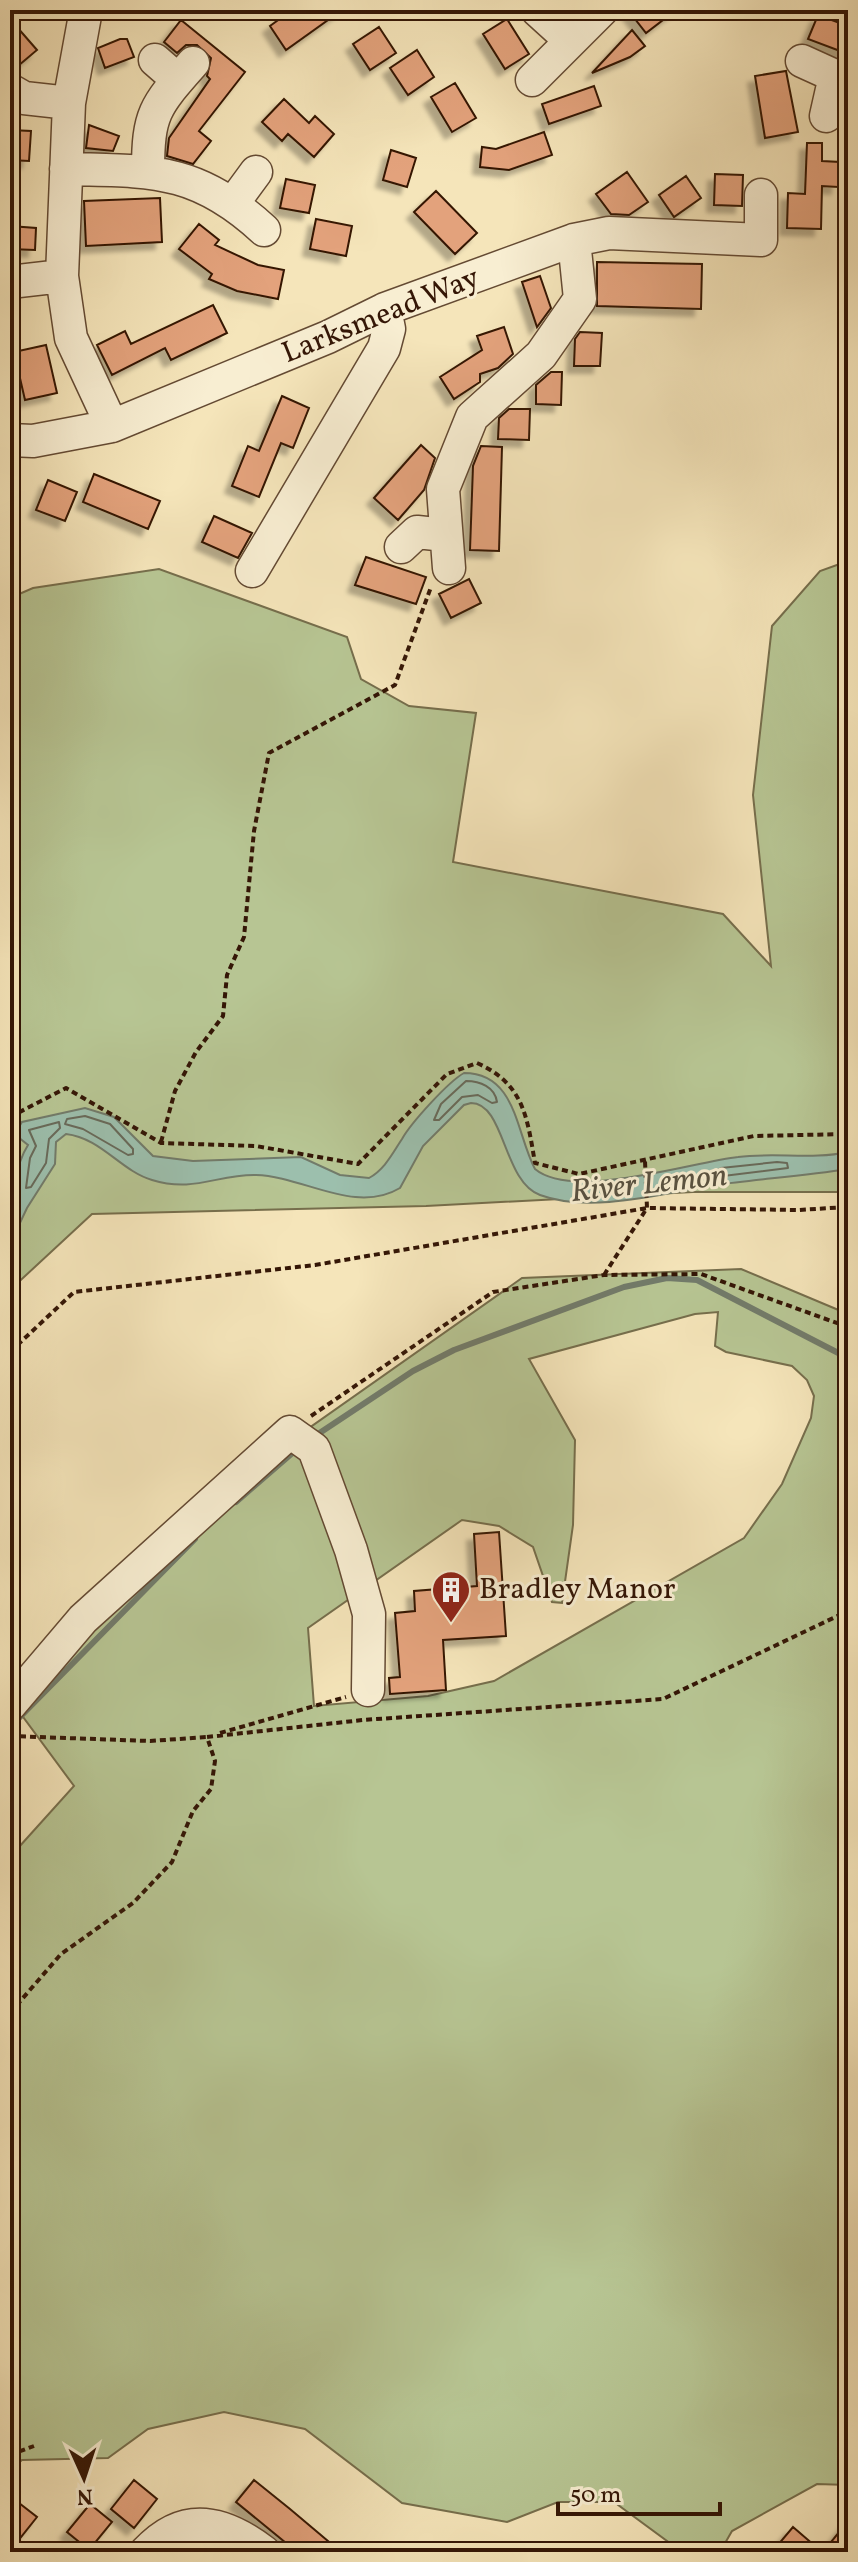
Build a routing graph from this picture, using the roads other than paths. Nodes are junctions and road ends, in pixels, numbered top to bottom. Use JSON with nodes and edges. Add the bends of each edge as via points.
{"nodes":[{"id":1,"x":86,"y":10,"type":"edge"},
{"id":2,"x":537,"y":10,"type":"edge"},
{"id":3,"x":602,"y":10,"type":"edge"},
{"id":4,"x":570,"y":40,"type":"junction"},
{"id":5,"x":802,"y":61,"type":"dead end"},
{"id":6,"x":175,"y":68,"type":"dead end"},
{"id":7,"x":842,"y":77,"type":"edge"},
{"id":8,"x":532,"y":80,"type":"dead end"},
{"id":9,"x":10,"y":90,"type":"edge"},
{"id":10,"x":69,"y":103,"type":"junction"},
{"id":11,"x":826,"y":116,"type":"dead end"},
{"id":12,"x":66,"y":169,"type":"junction"},
{"id":13,"x":148,"y":171,"type":"junction"},
{"id":14,"x":256,"y":172,"type":"dead end"},
{"id":15,"x":761,"y":195,"type":"dead end"},
{"id":16,"x":234,"y":202,"type":"junction"},
{"id":17,"x":264,"y":230,"type":"dead end"},
{"id":18,"x":574,"y":240,"type":"junction"},
{"id":19,"x":62,"y":276,"type":"junction"},
{"id":20,"x":10,"y":282,"type":"edge"},
{"id":21,"x":385,"y":309,"type":"junction"},
{"id":22,"x":112,"y":426,"type":"junction"},
{"id":23,"x":10,"y":440,"type":"edge"},
{"id":24,"x":401,"y":547,"type":"dead end"},
{"id":25,"x":252,"y":571,"type":"dead end"},
{"id":26,"x":368,"y":1690,"type":"road end"},
{"id":27,"x":10,"y":1705,"type":"edge"},
{"id":28,"x":146,"y":2552,"type":"edge"},
{"id":29,"x":264,"y":2552,"type":"edge"}],
"edges":[{"from":1,"to":10,"type":"street"},
{"from":2,"to":4,"type":"street"},
{"from":3,"to":4,"type":"street"},
{"from":4,"to":8,"type":"street"},
{"from":5,"to":7,"type":"street"},
{"from":6,"to":13,"type":"street","via":[[148,128]]},
{"from":7,"to":11,"type":"street"},
{"from":9,"to":10,"type":"street","via":[[24,98]]},
{"from":10,"to":12,"type":"street"},
{"from":12,"to":13,"type":"street"},
{"from":12,"to":19,"type":"street"},
{"from":13,"to":16,"type":"street","via":[[194,181]]},
{"from":14,"to":16,"type":"street"},
{"from":15,"to":18,"type":"street","name":"Larksmead Way","via":[[769,240],[609,233]]},
{"from":16,"to":17,"type":"street"},
{"from":18,"to":21,"type":"street","name":"Larksmead Way"},
{"from":18,"to":24,"type":"street","via":[[580,299],[541,355],[472,417],[443,489],[447,555],[417,532]]},
{"from":19,"to":20,"type":"street"},
{"from":19,"to":22,"type":"street","via":[[71,338]]},
{"from":21,"to":22,"type":"street","name":"Larksmead Way"},
{"from":21,"to":25,"type":"street","via":[[389,329],[384,348]]},
{"from":22,"to":23,"type":"street","name":"Larksmead Way","via":[[33,441]]},
{"from":26,"to":27,"type":"street","via":[[369,1614],[351,1550],[314,1449],[290,1432],[83,1619]]},
{"from":28,"to":29,"type":"street","via":[[179,2528],[200,2524],[230,2529]]}]}
